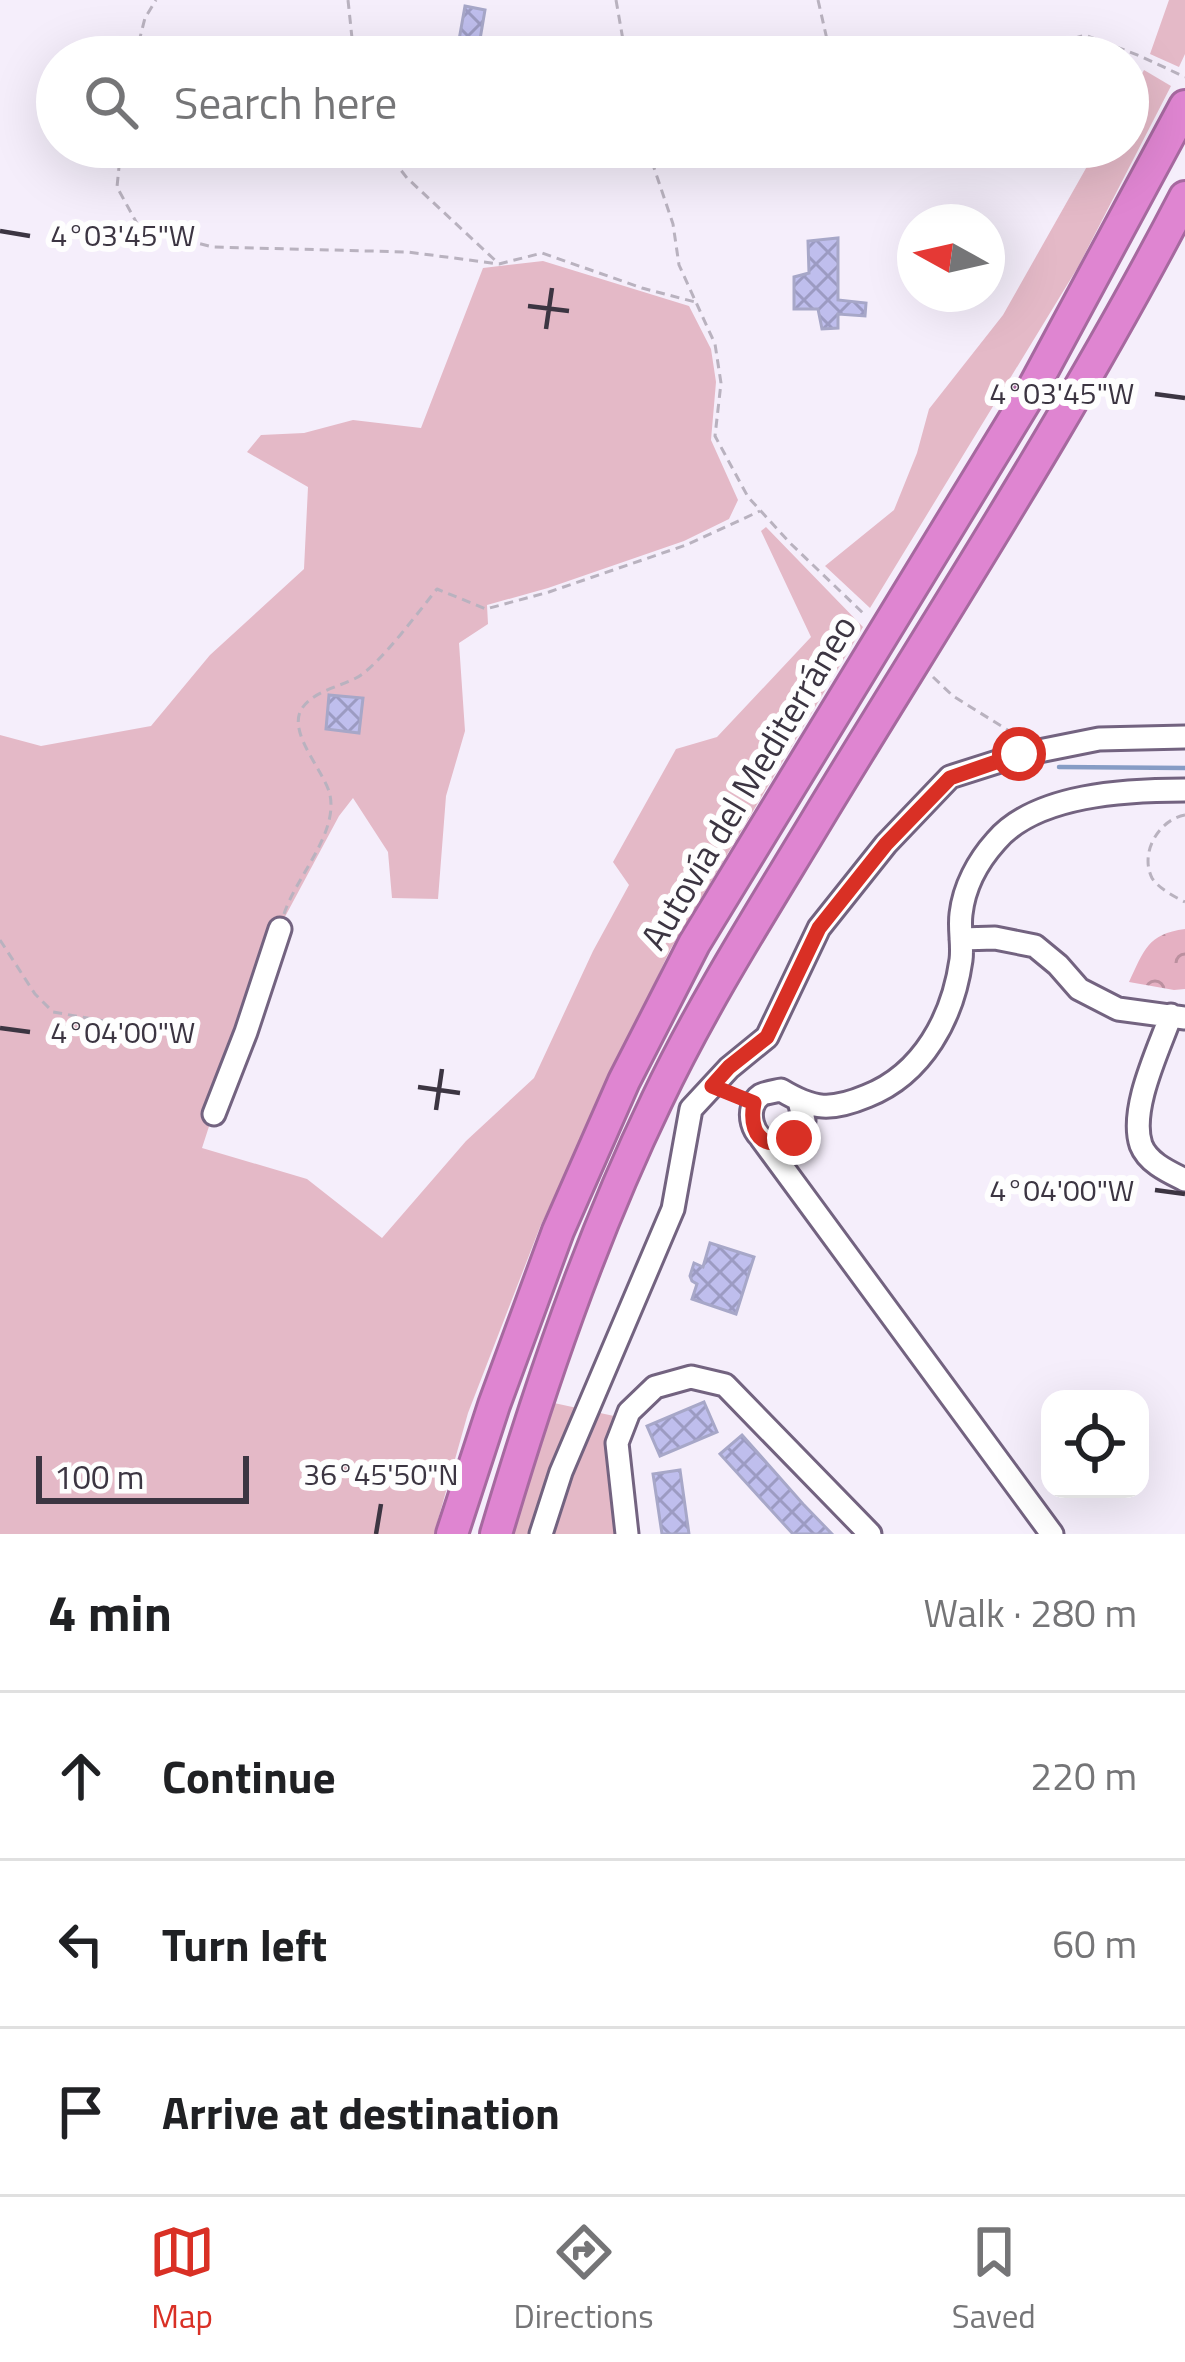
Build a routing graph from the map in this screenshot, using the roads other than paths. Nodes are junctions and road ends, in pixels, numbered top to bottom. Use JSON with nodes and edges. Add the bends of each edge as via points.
{"nodes":[{"id":1,"x":1185,"y":106,"type":"edge"},
{"id":2,"x":1185,"y":197,"type":"edge"},
{"id":3,"x":1185,"y":737,"type":"edge"},
{"id":4,"x":1185,"y":790,"type":"edge"},
{"id":5,"x":280,"y":929,"type":"road end"},
{"id":6,"x":961,"y":939,"type":"junction"},
{"id":7,"x":1178,"y":1017,"type":"edge"},
{"id":8,"x":799,"y":1101,"type":"junction"},
{"id":9,"x":824,"y":1108,"type":"junction"},
{"id":10,"x":214,"y":1114,"type":"dead end"},
{"id":11,"x":755,"y":1131,"type":"junction"},
{"id":12,"x":798,"y":1132,"type":"junction"},
{"id":13,"x":785,"y":1168,"type":"junction"},
{"id":14,"x":1185,"y":1180,"type":"edge"},
{"id":15,"x":452,"y":1534,"type":"edge"},
{"id":16,"x":496,"y":1534,"type":"edge"},
{"id":17,"x":541,"y":1534,"type":"edge"},
{"id":18,"x":627,"y":1534,"type":"edge"},
{"id":19,"x":870,"y":1534,"type":"edge"},
{"id":20,"x":1052,"y":1534,"type":"edge"}],
"edges":[{"from":1,"to":15,"type":"highway","name":"Autovía del Mediterráneo","via":[[1032,389],[684,963],[558,1232]]},
{"from":2,"to":16,"type":"highway","via":[[658,1098],[592,1248]]},
{"from":3,"to":17,"type":"street","via":[[1099,740],[1019,754],[950,778],[886,844],[819,928],[767,1037],[692,1109],[673,1209]]},
{"from":4,"to":6,"type":"street","via":[[1037,810],[998,837],[973,872]]},
{"from":5,"to":10,"type":"street"},
{"from":6,"to":7,"type":"street","via":[[1035,946],[1079,989],[1118,1009]]},
{"from":6,"to":9,"type":"street","via":[[948,1014],[922,1058],[880,1091]]},
{"from":7,"to":14,"type":"street","via":[[1138,1115],[1142,1147]]},
{"from":8,"to":9,"type":"street"},
{"from":8,"to":11,"type":"street","via":[[781,1090],[761,1095],[751,1118]]},
{"from":8,"to":12,"type":"street"},
{"from":9,"to":12,"type":"street"},
{"from":11,"to":12,"type":"street","via":[[774,1143]]},
{"from":11,"to":13,"type":"street"},
{"from":12,"to":13,"type":"street","via":[[784,1152]]},
{"from":13,"to":20,"type":"street"},
{"from":18,"to":19,"type":"street","via":[[616,1443],[629,1412],[655,1388],[691,1377],[724,1385]]}]}
